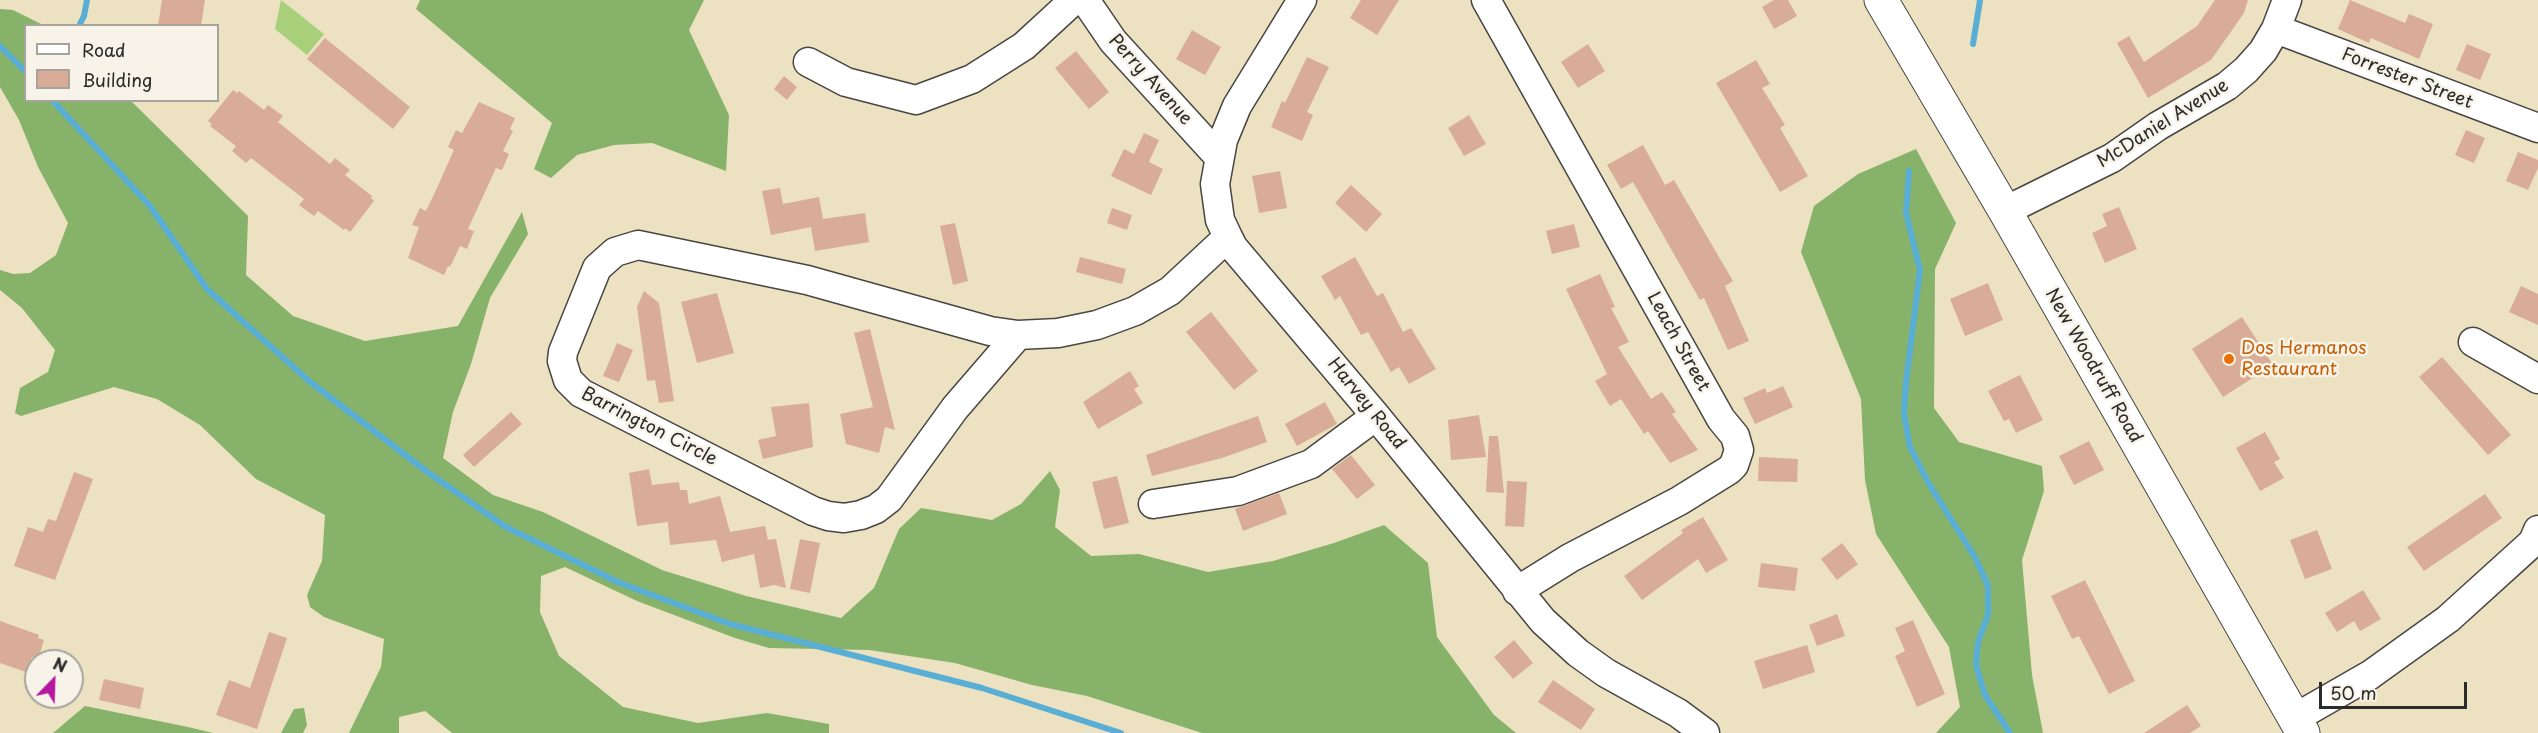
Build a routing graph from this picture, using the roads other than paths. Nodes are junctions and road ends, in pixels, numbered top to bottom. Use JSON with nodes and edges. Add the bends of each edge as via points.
{"nodes":[{"id":1,"x":1074,"y":0,"type":"edge"},
{"id":2,"x":1085,"y":0,"type":"edge"},
{"id":3,"x":1302,"y":0,"type":"edge"},
{"id":4,"x":1486,"y":0,"type":"edge"},
{"id":5,"x":1881,"y":0,"type":"edge"},
{"id":6,"x":2287,"y":0,"type":"edge"},
{"id":7,"x":2276,"y":29,"type":"junction"},
{"id":8,"x":808,"y":62,"type":"dead end"},
{"id":9,"x":2538,"y":128,"type":"edge"},
{"id":10,"x":1219,"y":158,"type":"junction"},
{"id":11,"x":2005,"y":211,"type":"junction"},
{"id":12,"x":1228,"y":237,"type":"junction"},
{"id":13,"x":1018,"y":335,"type":"junction"},
{"id":14,"x":2473,"y":342,"type":"dead end"},
{"id":15,"x":2538,"y":379,"type":"edge"},
{"id":16,"x":1376,"y":416,"type":"junction"},
{"id":17,"x":1154,"y":504,"type":"dead end"},
{"id":18,"x":2538,"y":530,"type":"edge"},
{"id":19,"x":1516,"y":591,"type":"junction"},
{"id":20,"x":2299,"y":726,"type":"edge"},
{"id":21,"x":1705,"y":733,"type":"edge"}],
"edges":[{"from":1,"to":8,"type":"street","via":[[1015,52],[972,79],[916,100],[846,81]]},
{"from":2,"to":10,"type":"street","name":"Perry Avenue","via":[[1113,41]]},
{"from":3,"to":10,"type":"street","name":"Harvey Road","via":[[1237,106]]},
{"from":4,"to":19,"type":"street","name":"Leach Street","via":[[1715,409],[1735,436],[1739,450],[1729,470]]},
{"from":5,"to":11,"type":"main road","name":"New Woodruff Road"},
{"from":6,"to":7,"type":"street","name":"McDaniel Avenue"},
{"from":7,"to":9,"type":"street","name":"Forrester Street"},
{"from":7,"to":11,"type":"street","name":"McDaniel Avenue","via":[[2257,57],[2227,86],[2157,126],[2112,158]]},
{"from":10,"to":12,"type":"street","name":"Harvey Road","via":[[1216,202]]},
{"from":11,"to":20,"type":"main road","name":"New Woodruff Road"},
{"from":12,"to":13,"type":"street","name":"Barrington Circle","via":[[1170,291],[1135,311],[1098,325]]},
{"from":12,"to":16,"type":"street","name":"Harvey Road"},
{"from":13,"to":13,"type":"street","name":"Barrington Circle","via":[[955,408],[889,499],[868,512],[844,518],[813,511],[581,393],[568,380],[562,361],[565,343],[597,268],[615,252],[638,245],[807,280],[990,331]]},
{"from":14,"to":15,"type":"street"},
{"from":16,"to":17,"type":"street","via":[[1311,464],[1238,490]]},
{"from":16,"to":19,"type":"street","name":"Harvey Road"},
{"from":18,"to":20,"type":"street","via":[[2533,542],[2448,620]]},
{"from":19,"to":21,"type":"street","name":"Harvey Road","via":[[1578,653]]}]}
